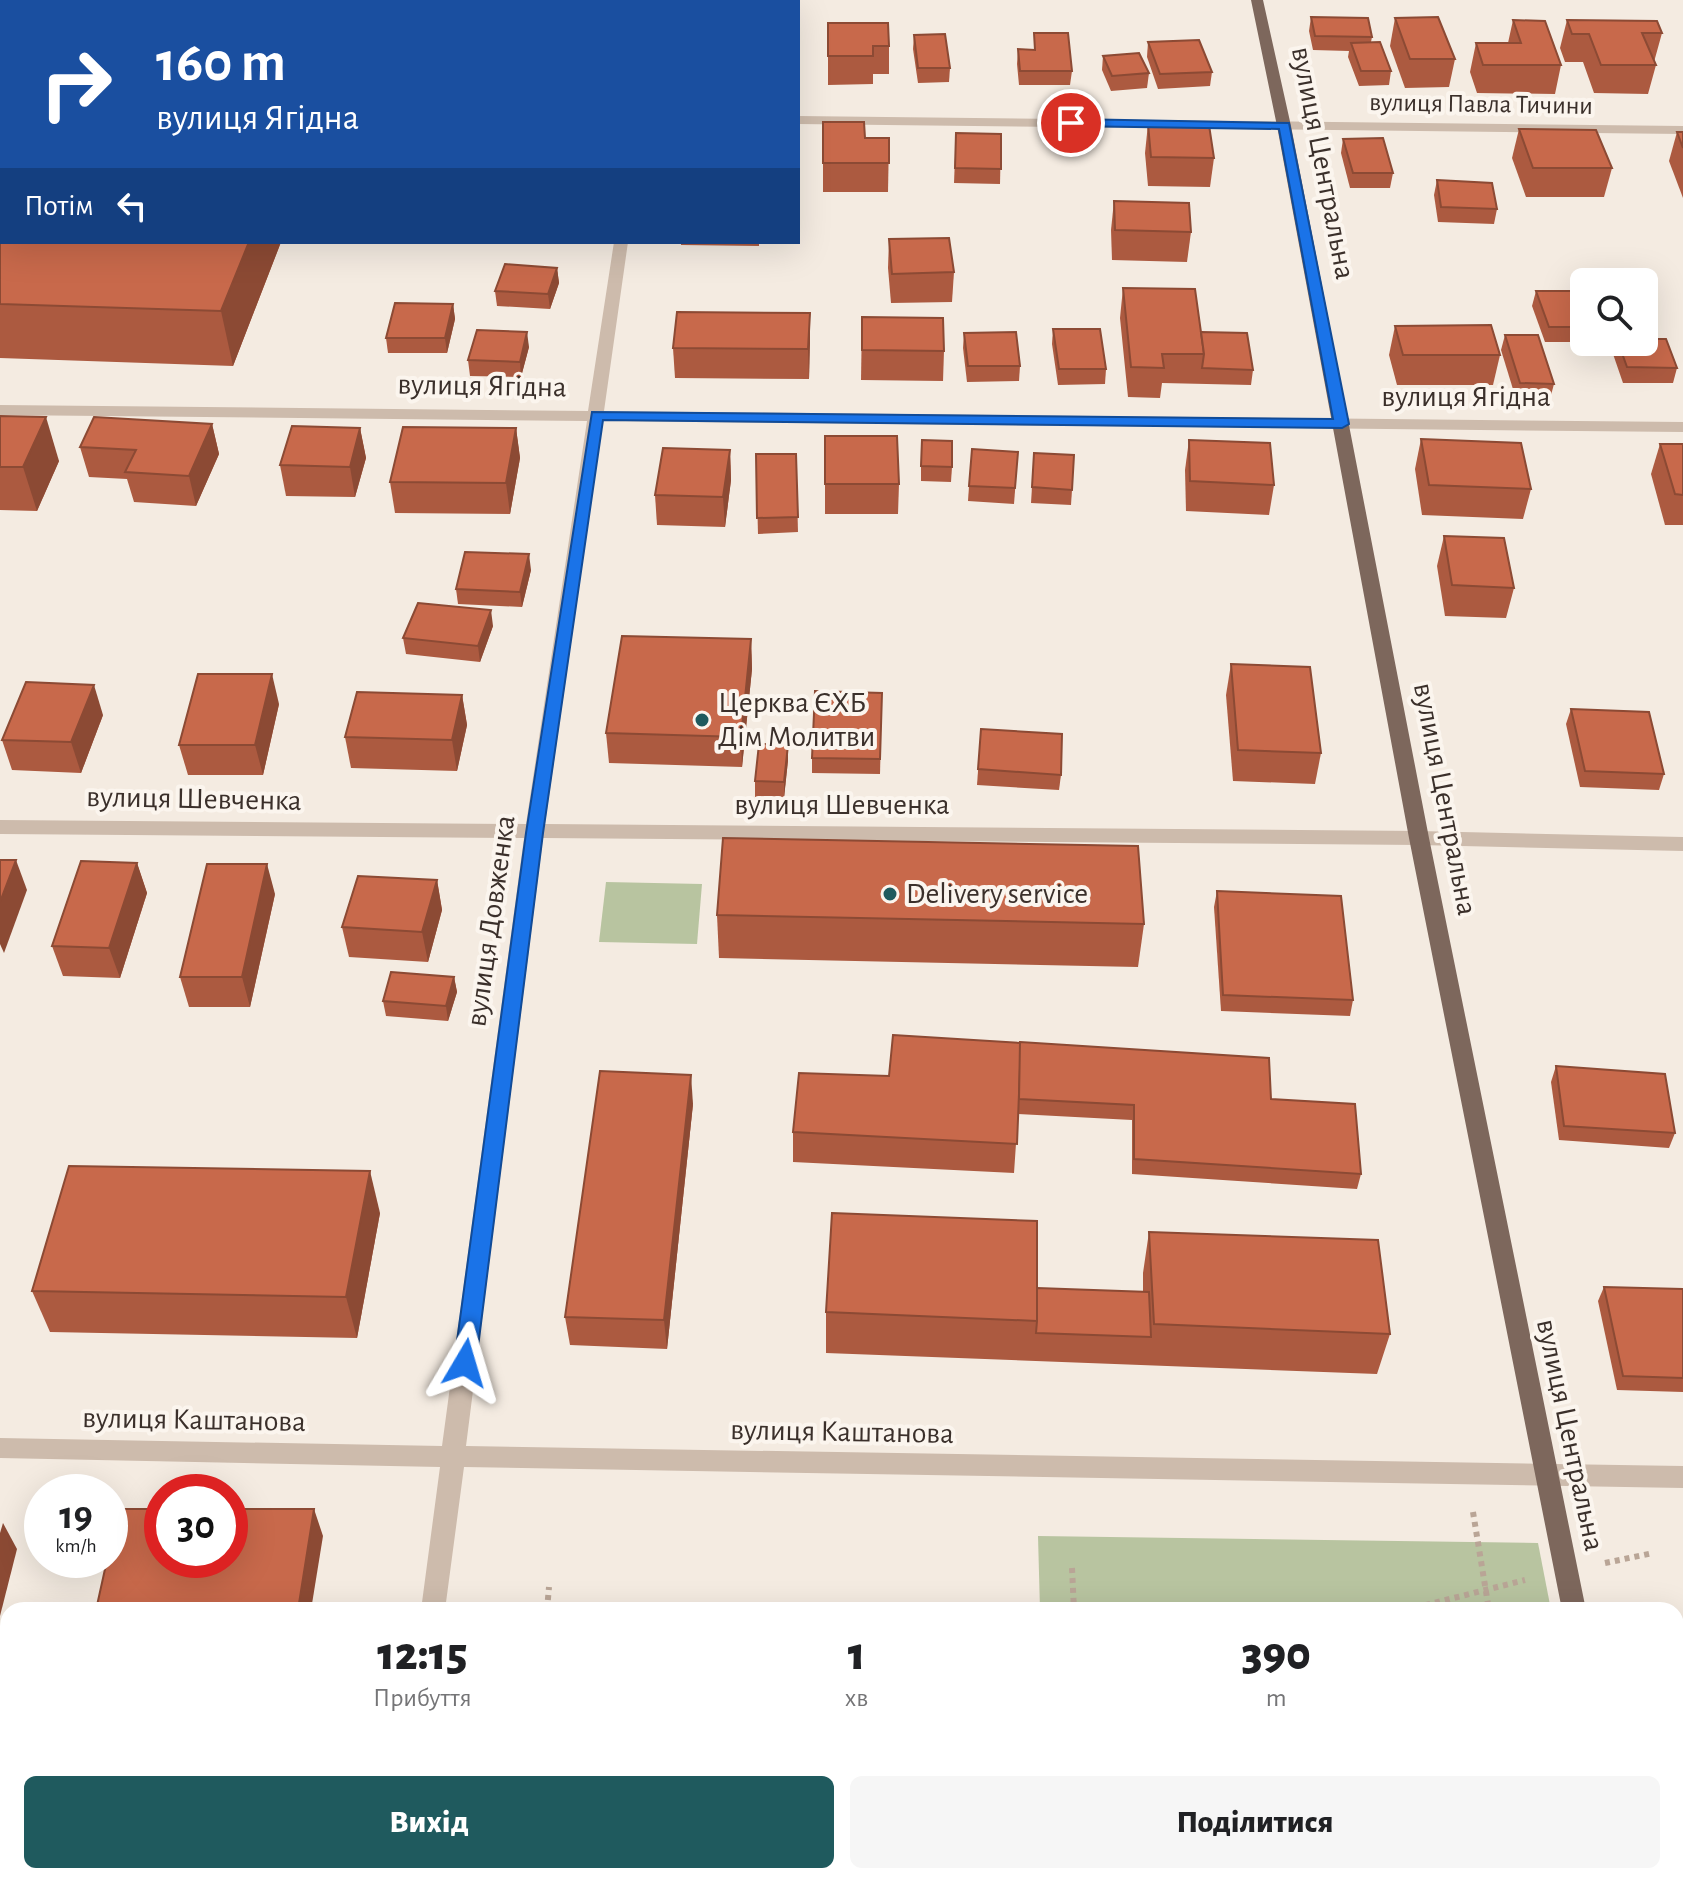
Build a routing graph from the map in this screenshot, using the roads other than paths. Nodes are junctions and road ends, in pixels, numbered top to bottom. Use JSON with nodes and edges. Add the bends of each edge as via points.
{"nodes":[{"id":1,"x":1257,"y":0,"type":"edge"},
{"id":2,"x":800,"y":120,"type":"edge"},
{"id":3,"x":1284,"y":126,"type":"junction"},
{"id":4,"x":1683,"y":130,"type":"edge"},
{"id":5,"x":621,"y":244,"type":"edge"},
{"id":6,"x":0,"y":410,"type":"edge"},
{"id":7,"x":597,"y":415,"type":"junction"},
{"id":8,"x":1342,"y":424,"type":"junction"},
{"id":9,"x":1683,"y":427,"type":"edge"},
{"id":10,"x":0,"y":827,"type":"edge"},
{"id":11,"x":534,"y":833,"type":"junction"},
{"id":12,"x":1419,"y":838,"type":"junction"},
{"id":13,"x":1683,"y":844,"type":"edge"},
{"id":14,"x":0,"y":1448,"type":"edge"},
{"id":15,"x":453,"y":1457,"type":"junction"},
{"id":16,"x":1545,"y":1477,"type":"junction"},
{"id":17,"x":1683,"y":1477,"type":"edge"},
{"id":18,"x":434,"y":1602,"type":"edge"},
{"id":19,"x":1572,"y":1602,"type":"edge"}],
"edges":[{"from":1,"to":3,"type":"main road","name":"вулиця Центральна"},
{"from":2,"to":3,"type":"street","name":"вулиця Павла Тичини"},
{"from":3,"to":4,"type":"street","name":"вулиця Павла Тичини"},
{"from":3,"to":8,"type":"main road","name":"вулиця Центральна"},
{"from":5,"to":7,"type":"street","name":"вулиця Довженка"},
{"from":6,"to":7,"type":"street","name":"вулиця Ягідна"},
{"from":7,"to":8,"type":"street","name":"вулиця Ягідна"},
{"from":7,"to":11,"type":"street","name":"вулиця Довженка"},
{"from":8,"to":9,"type":"street","name":"вулиця Ягідна"},
{"from":8,"to":12,"type":"main road","name":"вулиця Центральна"},
{"from":10,"to":11,"type":"street","name":"вулиця Шевченка"},
{"from":11,"to":12,"type":"street","name":"вулиця Шевченка"},
{"from":11,"to":15,"type":"street","name":"вулиця Довженка"},
{"from":12,"to":13,"type":"street","name":"вулиця Шевченка"},
{"from":12,"to":16,"type":"main road","name":"вулиця Центральна"},
{"from":14,"to":15,"type":"street","name":"вулиця Каштанова"},
{"from":15,"to":16,"type":"street","name":"вулиця Каштанова"},
{"from":15,"to":18,"type":"street","name":"вулиця Довженка"},
{"from":16,"to":17,"type":"street","name":"вулиця Каштанова"},
{"from":16,"to":19,"type":"main road","name":"вулиця Центральна"}]}
